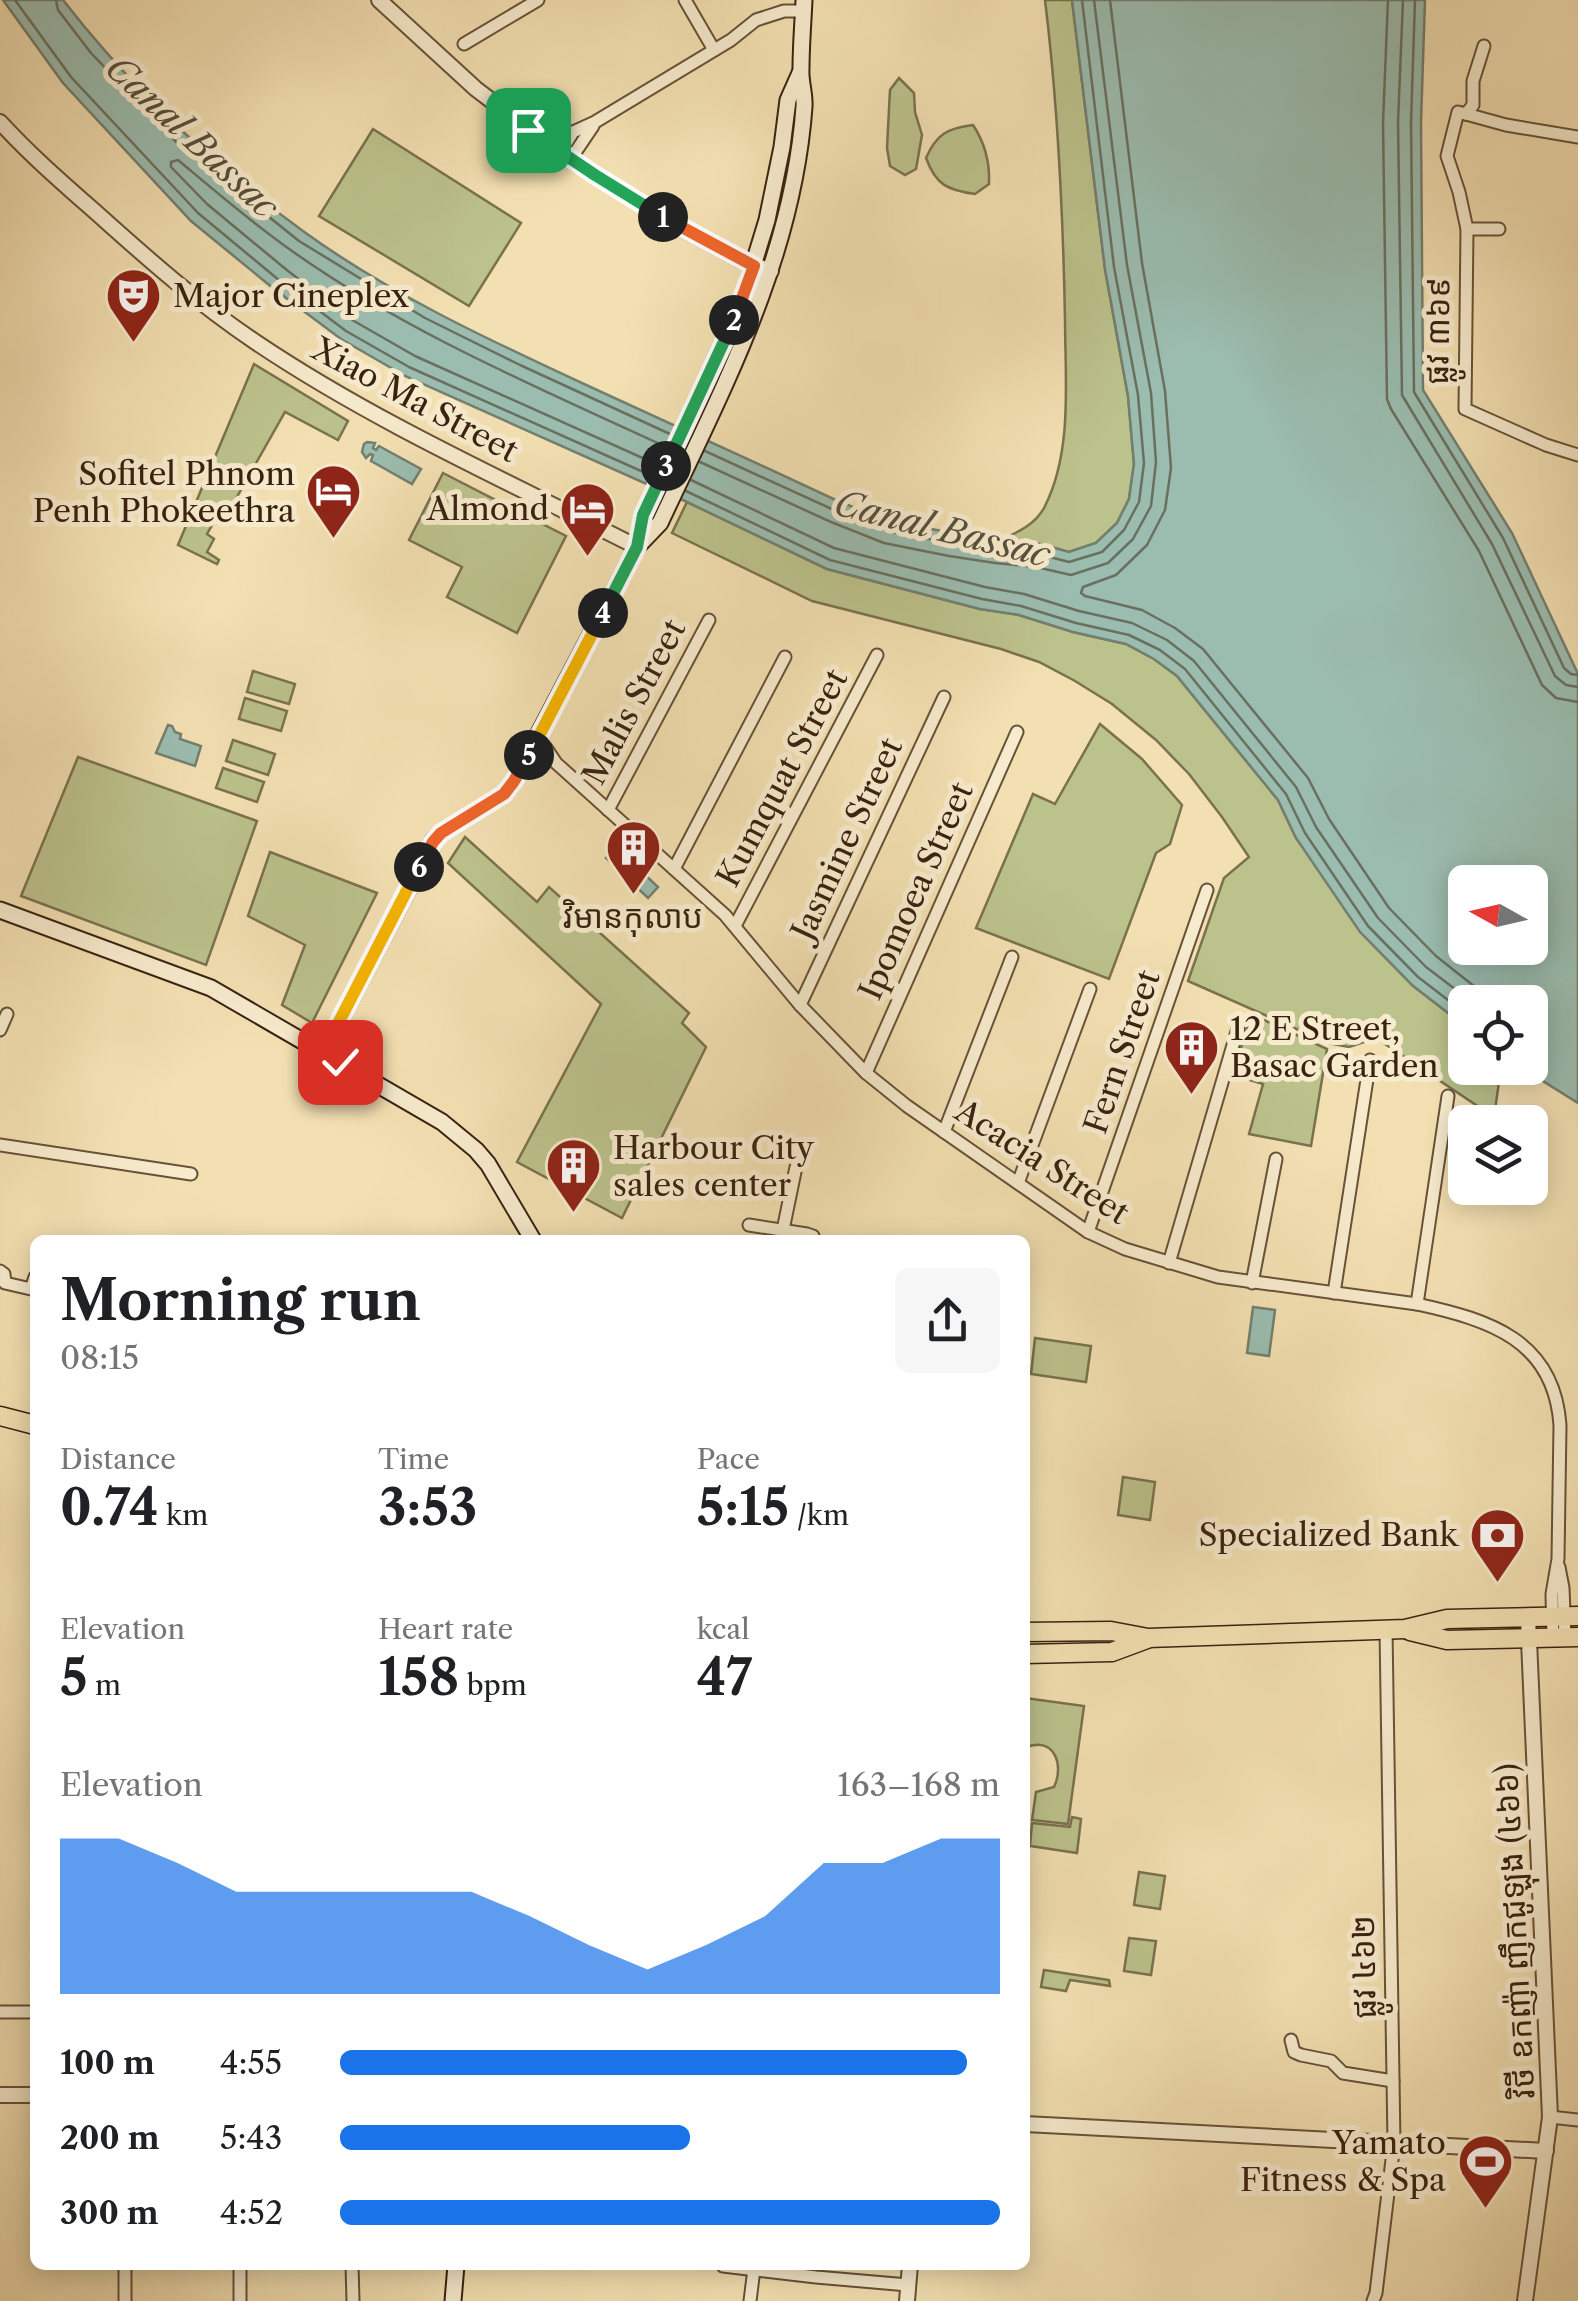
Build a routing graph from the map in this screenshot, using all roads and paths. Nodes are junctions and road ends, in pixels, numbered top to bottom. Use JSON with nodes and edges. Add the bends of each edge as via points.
{"nodes":[{"id":1,"x":379,"y":0,"type":"edge"},
{"id":2,"x":538,"y":0,"type":"edge"},
{"id":3,"x":685,"y":0,"type":"edge"},
{"id":4,"x":803,"y":6,"type":"edge"},
{"id":5,"x":464,"y":44,"type":"dead end"},
{"id":6,"x":1484,"y":46,"type":"dead end"},
{"id":7,"x":714,"y":50,"type":"junction"},
{"id":8,"x":800,"y":73,"type":"junction"},
{"id":9,"x":1466,"y":114,"type":"junction"},
{"id":10,"x":0,"y":122,"type":"edge"},
{"id":11,"x":1578,"y":136,"type":"edge"},
{"id":12,"x":565,"y":156,"type":"junction"},
{"id":13,"x":1467,"y":228,"type":"junction"},
{"id":14,"x":1499,"y":229,"type":"dead end"},
{"id":15,"x":754,"y":266,"type":"junction"},
{"id":16,"x":771,"y":272,"type":"junction"},
{"id":17,"x":1578,"y":455,"type":"edge"},
{"id":18,"x":637,"y":547,"type":"junction"},
{"id":19,"x":709,"y":620,"type":"dead end"},
{"id":20,"x":878,"y":655,"type":"dead end"},
{"id":21,"x":785,"y":657,"type":"dead end"},
{"id":22,"x":944,"y":697,"type":"dead end"},
{"id":23,"x":1017,"y":732,"type":"dead end"},
{"id":24,"x":532,"y":749,"type":"junction"},
{"id":25,"x":608,"y":810,"type":"junction"},
{"id":26,"x":674,"y":869,"type":"junction"},
{"id":27,"x":1208,"y":890,"type":"dead end"},
{"id":28,"x":0,"y":910,"type":"edge"},
{"id":29,"x":735,"y":926,"type":"junction"},
{"id":30,"x":1012,"y":957,"type":"dead end"},
{"id":31,"x":1090,"y":989,"type":"dead end"},
{"id":32,"x":800,"y":1005,"type":"junction"},
{"id":33,"x":7,"y":1014,"type":"dead end"},
{"id":34,"x":1238,"y":1028,"type":"dead end"},
{"id":35,"x":0,"y":1030,"type":"edge"},
{"id":36,"x":323,"y":1052,"type":"junction"},
{"id":37,"x":1370,"y":1060,"type":"dead end"},
{"id":38,"x":866,"y":1072,"type":"junction"},
{"id":39,"x":1448,"y":1096,"type":"dead end"},
{"id":40,"x":944,"y":1132,"type":"junction"},
{"id":41,"x":1,"y":1148,"type":"edge"},
{"id":42,"x":1276,"y":1159,"type":"dead end"},
{"id":43,"x":796,"y":1167,"type":"dead end"},
{"id":44,"x":191,"y":1174,"type":"dead end"},
{"id":45,"x":1018,"y":1183,"type":"junction"},
{"id":46,"x":749,"y":1224,"type":"dead end"},
{"id":47,"x":783,"y":1230,"type":"junction"},
{"id":48,"x":1088,"y":1232,"type":"junction"},
{"id":49,"x":530,"y":1235,"type":"edge"},
{"id":50,"x":810,"y":1235,"type":"edge"},
{"id":51,"x":1168,"y":1263,"type":"junction"},
{"id":52,"x":0,"y":1271,"type":"edge"},
{"id":53,"x":1252,"y":1282,"type":"junction"},
{"id":54,"x":30,"y":1290,"type":"edge"},
{"id":55,"x":1334,"y":1293,"type":"junction"},
{"id":56,"x":1417,"y":1304,"type":"junction"},
{"id":57,"x":0,"y":1416,"type":"edge"},
{"id":58,"x":30,"y":1424,"type":"edge"},
{"id":59,"x":1565,"y":1617,"type":"edge"},
{"id":60,"x":1528,"y":1618,"type":"junction"},
{"id":61,"x":1396,"y":1630,"type":"junction"},
{"id":62,"x":1030,"y":1632,"type":"edge"},
{"id":63,"x":1565,"y":1637,"type":"edge"},
{"id":64,"x":1148,"y":1638,"type":"junction"},
{"id":65,"x":1529,"y":1638,"type":"junction"},
{"id":66,"x":1030,"y":1654,"type":"edge"},
{"id":67,"x":0,"y":2012,"type":"edge"},
{"id":68,"x":30,"y":2012,"type":"edge"},
{"id":69,"x":1292,"y":2040,"type":"dead end"},
{"id":70,"x":1392,"y":2081,"type":"junction"},
{"id":71,"x":0,"y":2095,"type":"edge"},
{"id":72,"x":30,"y":2095,"type":"edge"},
{"id":73,"x":1550,"y":2116,"type":"junction"},
{"id":74,"x":1578,"y":2120,"type":"edge"},
{"id":75,"x":1030,"y":2124,"type":"edge"},
{"id":76,"x":1394,"y":2143,"type":"junction"},
{"id":77,"x":1546,"y":2151,"type":"junction"},
{"id":78,"x":125,"y":2270,"type":"edge"},
{"id":79,"x":240,"y":2270,"type":"edge"},
{"id":80,"x":352,"y":2270,"type":"edge"},
{"id":81,"x":458,"y":2270,"type":"edge"},
{"id":82,"x":754,"y":2270,"type":"joint"},
{"id":83,"x":910,"y":2270,"type":"edge"},
{"id":84,"x":908,"y":2285,"type":"junction"},
{"id":85,"x":125,"y":2301,"type":"edge"},
{"id":86,"x":240,"y":2301,"type":"edge"},
{"id":87,"x":353,"y":2301,"type":"edge"},
{"id":88,"x":453,"y":2301,"type":"edge"},
{"id":89,"x":750,"y":2301,"type":"edge"},
{"id":90,"x":907,"y":2301,"type":"edge"},
{"id":91,"x":1373,"y":2301,"type":"edge"},
{"id":92,"x":1524,"y":2301,"type":"edge"}],
"edges":[{"from":1,"to":12,"type":"street","via":[[476,90]]},
{"from":2,"to":5,"type":"street"},
{"from":3,"to":7,"type":"street"},
{"from":4,"to":7,"type":"street","via":[[756,20]]},
{"from":4,"to":8,"type":"main road"},
{"from":6,"to":9,"type":"street","via":[[1473,80],[1474,104]]},
{"from":7,"to":12,"type":"street","via":[[573,132]]},
{"from":8,"to":15,"type":"main road","via":[[788,100]]},
{"from":8,"to":16,"type":"main road","via":[[799,149]]},
{"from":9,"to":11,"type":"street"},
{"from":9,"to":13,"type":"street","name":"ផ្លូវ ៣៦៩","via":[[1458,112],[1448,156]]},
{"from":10,"to":18,"type":"street","name":"Xiao Ma Street","via":[[183,289],[256,342],[406,429]]},
{"from":12,"to":15,"type":"street"},
{"from":13,"to":14,"type":"street"},
{"from":13,"to":17,"type":"street","name":"ផ្លូវ ៣៦៩","via":[[1464,409]]},
{"from":15,"to":16,"type":"street"},
{"from":15,"to":18,"type":"main road","via":[[643,515]]},
{"from":16,"to":18,"type":"main road","via":[[660,523]]},
{"from":18,"to":24,"type":"main road"},
{"from":19,"to":25,"type":"street","name":"Malis Street"},
{"from":20,"to":29,"type":"street","name":"Kumquat Street"},
{"from":21,"to":26,"type":"street"},
{"from":22,"to":32,"type":"street","name":"Jasmine Street"},
{"from":23,"to":38,"type":"street","name":"Ipomoea Street"},
{"from":24,"to":25,"type":"street","name":"Acacia Street","via":[[539,762],[556,763]]},
{"from":24,"to":36,"type":"main road","via":[[504,794],[433,842]]},
{"from":25,"to":26,"type":"street","name":"Acacia Street"},
{"from":26,"to":29,"type":"street","name":"Acacia Street"},
{"from":27,"to":48,"type":"street","name":"Fern Street"},
{"from":28,"to":36,"type":"main road","via":[[211,988]]},
{"from":29,"to":32,"type":"street","name":"Acacia Street"},
{"from":30,"to":40,"type":"street"},
{"from":31,"to":45,"type":"street"},
{"from":32,"to":38,"type":"street","name":"Acacia Street"},
{"from":33,"to":35,"type":"street"},
{"from":34,"to":51,"type":"street"},
{"from":36,"to":49,"type":"main road","via":[[442,1122],[476,1150]]},
{"from":37,"to":55,"type":"street"},
{"from":38,"to":40,"type":"street","name":"Acacia Street"},
{"from":39,"to":56,"type":"street"},
{"from":40,"to":45,"type":"street","name":"Acacia Street"},
{"from":41,"to":44,"type":"street"},
{"from":42,"to":53,"type":"street"},
{"from":43,"to":47,"type":"street"},
{"from":45,"to":48,"type":"street","name":"Acacia Street"},
{"from":46,"to":47,"type":"street"},
{"from":47,"to":50,"type":"street"},
{"from":48,"to":51,"type":"street","name":"Acacia Street"},
{"from":51,"to":53,"type":"street","name":"Acacia Street"},
{"from":52,"to":54,"type":"street","via":[[5,1283]]},
{"from":53,"to":55,"type":"street","name":"Acacia Street"},
{"from":55,"to":56,"type":"street","name":"Acacia Street"},
{"from":56,"to":59,"type":"street","name":"Acacia Street","via":[[1498,1329],[1540,1362],[1553,1384],[1560,1425],[1558,1588]]},
{"from":57,"to":58,"type":"main road"},
{"from":59,"to":60,"type":"main road"},
{"from":59,"to":63,"type":"street","name":"Acacia Street"},
{"from":60,"to":61,"type":"main road","via":[[1447,1620]]},
{"from":60,"to":65,"type":"street","name":"វិថី ឧកញ៉ា ញឹកជូឡុង (៤៦៦)"},
{"from":61,"to":64,"type":"main road"},
{"from":61,"to":65,"type":"main road","via":[[1448,1640]]},
{"from":61,"to":70,"type":"street","name":"ផ្លូវ ៤៦២"},
{"from":62,"to":64,"type":"main road","via":[[1111,1631]]},
{"from":63,"to":65,"type":"main road"},
{"from":64,"to":66,"type":"main road","via":[[1112,1652]]},
{"from":65,"to":73,"type":"street","name":"វិថី ឧកញ៉ា ញឹកជូឡុង (៤៦៦)"},
{"from":67,"to":68,"type":"street"},
{"from":69,"to":70,"type":"street","via":[[1301,2056],[1331,2061],[1343,2073]]},
{"from":70,"to":76,"type":"street","name":"ផ្លូវ ៤៦២"},
{"from":71,"to":72,"type":"street"},
{"from":73,"to":74,"type":"street"},
{"from":73,"to":77,"type":"street","name":"វិថី ឧកញ៉ា ញឹកជូឡុង (៤៦៦)"},
{"from":75,"to":76,"type":"street"},
{"from":76,"to":77,"type":"street"},
{"from":76,"to":91,"type":"street","name":"ផ្លូវ ៤៦២"},
{"from":77,"to":92,"type":"street","name":"វិថី ឧកញ៉ា ញឹកជូឡុង (៤៦៦)"},
{"from":78,"to":85,"type":"street"},
{"from":79,"to":86,"type":"street"},
{"from":80,"to":87,"type":"street"},
{"from":81,"to":88,"type":"main road"},
{"from":82,"to":84,"type":"street"},
{"from":82,"to":89,"type":"street"},
{"from":83,"to":84,"type":"street"},
{"from":84,"to":90,"type":"street"}]}
